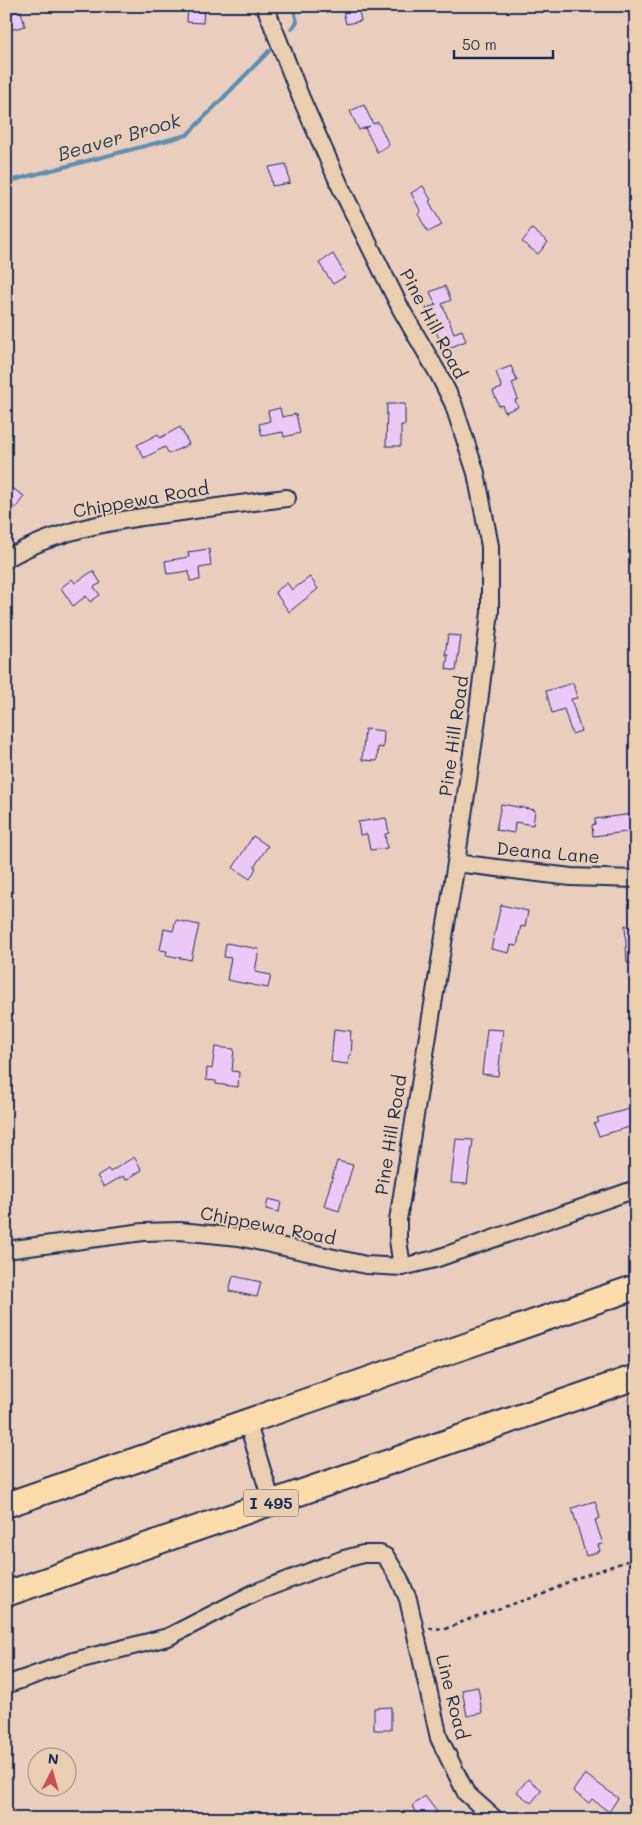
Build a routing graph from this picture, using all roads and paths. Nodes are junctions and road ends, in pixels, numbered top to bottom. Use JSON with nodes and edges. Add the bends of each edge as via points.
{"nodes":[{"id":1,"x":265,"y":6,"type":"edge"},
{"id":2,"x":287,"y":498,"type":"dead end"},
{"id":3,"x":6,"y":559,"type":"edge"},
{"id":4,"x":456,"y":864,"type":"junction"},
{"id":5,"x":636,"y":878,"type":"edge"},
{"id":6,"x":636,"y":1189,"type":"edge"},
{"id":7,"x":6,"y":1250,"type":"edge"},
{"id":8,"x":402,"y":1267,"type":"junction"},
{"id":9,"x":636,"y":1287,"type":"edge"},
{"id":10,"x":636,"y":1377,"type":"edge"},
{"id":11,"x":247,"y":1421,"type":"junction"},
{"id":12,"x":272,"y":1503,"type":"junction"},
{"id":13,"x":6,"y":1505,"type":"edge"},
{"id":14,"x":636,"y":1558,"type":"edge"},
{"id":15,"x":6,"y":1594,"type":"edge"},
{"id":16,"x":415,"y":1627,"type":"junction"},
{"id":17,"x":6,"y":1685,"type":"edge"},
{"id":18,"x":495,"y":1819,"type":"edge"}],
"edges":[{"from":1,"to":4,"type":"street","name":"Pine Hill Road","via":[[341,188],[452,403],[469,448],[482,498],[490,546],[490,612]]},
{"from":2,"to":3,"type":"street","name":"Chippewa Road","via":[[120,520],[60,535]]},
{"from":4,"to":5,"type":"street","name":"Deana Lane","via":[[571,877]]},
{"from":4,"to":8,"type":"street","name":"Pine Hill Road","via":[[398,1220]]},
{"from":6,"to":8,"type":"street","via":[[435,1259]]},
{"from":7,"to":8,"type":"street","name":"Chippewa Road","via":[[180,1230],[239,1237],[366,1265]]},
{"from":9,"to":11,"type":"highway"},
{"from":10,"to":12,"type":"highway","number":"I 495"},
{"from":11,"to":12,"type":"street"},
{"from":11,"to":13,"type":"highway"},
{"from":12,"to":15,"type":"highway","number":"I 495"},
{"from":14,"to":16,"type":"path","via":[[445,1629]]},
{"from":16,"to":17,"type":"street","name":"Line Road","via":[[408,1599],[386,1557],[362,1554],[256,1592],[168,1637],[74,1661]]},
{"from":16,"to":18,"type":"street","name":"Line Road","via":[[439,1738],[466,1793]]}]}
